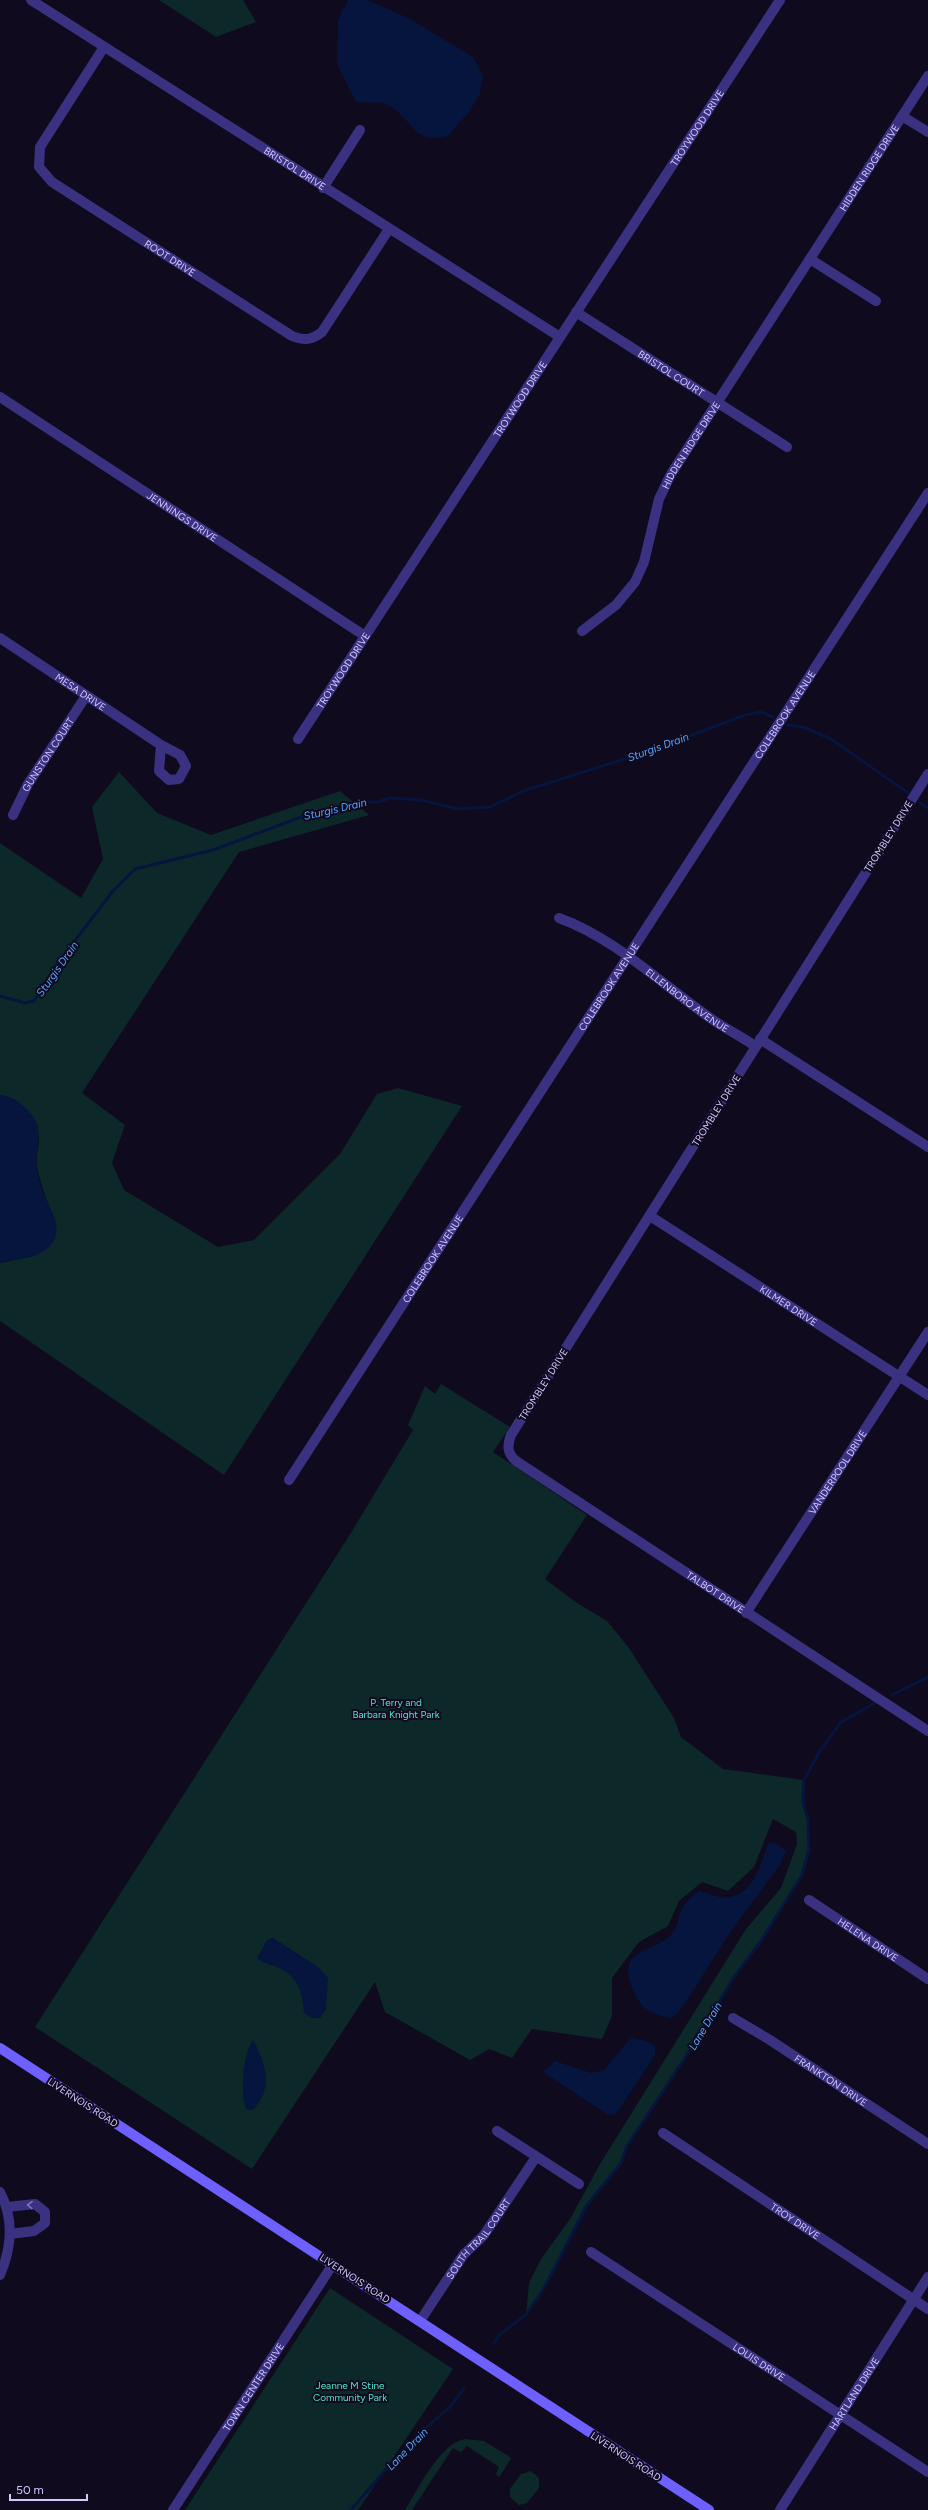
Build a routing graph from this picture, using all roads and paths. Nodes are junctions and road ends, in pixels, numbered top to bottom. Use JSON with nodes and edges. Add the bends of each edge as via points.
{"nodes":[{"id":1,"x":31,"y":0,"type":"edge"},
{"id":2,"x":780,"y":0,"type":"edge"},
{"id":3,"x":104,"y":47,"type":"junction"},
{"id":4,"x":928,"y":76,"type":"edge"},
{"id":5,"x":902,"y":116,"type":"junction"},
{"id":6,"x":360,"y":130,"type":"dead end"},
{"id":7,"x":928,"y":132,"type":"edge"},
{"id":8,"x":323,"y":188,"type":"junction"},
{"id":9,"x":389,"y":229,"type":"junction"},
{"id":10,"x":810,"y":259,"type":"junction"},
{"id":11,"x":876,"y":302,"type":"dead end"},
{"id":12,"x":576,"y":312,"type":"junction"},
{"id":13,"x":560,"y":337,"type":"junction"},
{"id":14,"x":0,"y":396,"type":"edge"},
{"id":15,"x":717,"y":402,"type":"junction"},
{"id":16,"x":787,"y":447,"type":"dead end"},
{"id":17,"x":928,"y":494,"type":"edge"},
{"id":18,"x":582,"y":631,"type":"dead end"},
{"id":19,"x":365,"y":636,"type":"junction"},
{"id":20,"x":0,"y":638,"type":"edge"},
{"id":21,"x":86,"y":696,"type":"junction"},
{"id":22,"x":298,"y":739,"type":"dead end"},
{"id":23,"x":162,"y":745,"type":"dead end"},
{"id":24,"x":928,"y":774,"type":"edge"},
{"id":25,"x":13,"y":815,"type":"dead end"},
{"id":26,"x":559,"y":918,"type":"dead end"},
{"id":27,"x":628,"y":956,"type":"junction"},
{"id":28,"x":758,"y":1042,"type":"junction"},
{"id":29,"x":928,"y":1147,"type":"edge"},
{"id":30,"x":650,"y":1216,"type":"junction"},
{"id":31,"x":928,"y":1332,"type":"edge"},
{"id":32,"x":898,"y":1376,"type":"junction"},
{"id":33,"x":928,"y":1395,"type":"edge"},
{"id":34,"x":508,"y":1448,"type":"joint"},
{"id":35,"x":289,"y":1480,"type":"dead end"},
{"id":36,"x":746,"y":1613,"type":"junction"},
{"id":37,"x":928,"y":1731,"type":"edge"},
{"id":38,"x":808,"y":1900,"type":"dead end"},
{"id":39,"x":928,"y":1979,"type":"edge"},
{"id":40,"x":733,"y":2018,"type":"dead end"},
{"id":41,"x":0,"y":2048,"type":"edge"},
{"id":42,"x":497,"y":2131,"type":"dead end"},
{"id":43,"x":663,"y":2133,"type":"dead end"},
{"id":44,"x":928,"y":2144,"type":"edge"},
{"id":45,"x":536,"y":2157,"type":"junction"},
{"id":46,"x":579,"y":2184,"type":"dead end"},
{"id":47,"x":0,"y":2192,"type":"edge"},
{"id":48,"x":7,"y":2208,"type":"junction"},
{"id":49,"x":10,"y":2234,"type":"junction"},
{"id":50,"x":591,"y":2252,"type":"dead end"},
{"id":51,"x":333,"y":2264,"type":"junction"},
{"id":52,"x":0,"y":2275,"type":"edge"},
{"id":53,"x":928,"y":2277,"type":"edge"},
{"id":54,"x":914,"y":2299,"type":"junction"},
{"id":55,"x":928,"y":2309,"type":"edge"},
{"id":56,"x":420,"y":2321,"type":"junction"},
{"id":57,"x":840,"y":2414,"type":"junction"},
{"id":58,"x":928,"y":2472,"type":"edge"},
{"id":59,"x":173,"y":2510,"type":"edge"},
{"id":60,"x":709,"y":2510,"type":"edge"},
{"id":61,"x":780,"y":2510,"type":"edge"}],
"edges":[{"from":1,"to":3,"type":"street","name":"BRISTOL DRIVE"},
{"from":2,"to":12,"type":"street","name":"TROYWOOD DRIVE"},
{"from":3,"to":8,"type":"street","name":"BRISTOL DRIVE"},
{"from":3,"to":9,"type":"street","name":"ROOT DRIVE","via":[[43,140],[38,158],[43,174],[292,336],[304,340],[312,339],[322,332]]},
{"from":4,"to":5,"type":"street","name":"HIDDEN RIDGE DRIVE"},
{"from":5,"to":7,"type":"street","name":"HIDDEN RIDGE DRIVE"},
{"from":5,"to":10,"type":"street","name":"HIDDEN RIDGE DRIVE"},
{"from":6,"to":8,"type":"street"},
{"from":8,"to":9,"type":"street","name":"BRISTOL DRIVE"},
{"from":9,"to":13,"type":"street","name":"BRISTOL DRIVE"},
{"from":10,"to":11,"type":"street"},
{"from":10,"to":15,"type":"street","name":"HIDDEN RIDGE DRIVE"},
{"from":12,"to":13,"type":"street","name":"TROYWOOD DRIVE"},
{"from":12,"to":15,"type":"street","name":"BRISTOL COURT"},
{"from":13,"to":19,"type":"street","name":"TROYWOOD DRIVE"},
{"from":14,"to":19,"type":"street","name":"JENNINGS DRIVE"},
{"from":15,"to":16,"type":"street","name":"BRISTOL COURT"},
{"from":15,"to":18,"type":"street","name":"HIDDEN RIDGE DRIVE","via":[[671,474],[659,498],[644,562],[635,582],[616,605]]},
{"from":17,"to":27,"type":"street","name":"COLEBROOK AVENUE"},
{"from":19,"to":22,"type":"street","name":"TROYWOOD DRIVE"},
{"from":20,"to":21,"type":"street","name":"MESA DRIVE"},
{"from":21,"to":23,"type":"street","name":"MESA DRIVE"},
{"from":21,"to":25,"type":"street","name":"GUNSTON COURT","via":[[28,784]]},
{"from":24,"to":28,"type":"street","name":"TROMBLEY DRIVE"},
{"from":26,"to":27,"type":"street","name":"ELLENBORO AVENUE","via":[[581,926]]},
{"from":27,"to":28,"type":"street","name":"ELLENBORO AVENUE","via":[[706,1015]]},
{"from":27,"to":35,"type":"street","name":"COLEBROOK AVENUE"},
{"from":28,"to":29,"type":"street","name":"ELLENBORO AVENUE"},
{"from":28,"to":30,"type":"street","name":"TROMBLEY DRIVE"},
{"from":30,"to":32,"type":"street","name":"KILMER DRIVE"},
{"from":30,"to":34,"type":"street","name":"TROMBLEY DRIVE","via":[[511,1435]]},
{"from":31,"to":32,"type":"street","name":"VANDERPOOL DRIVE"},
{"from":32,"to":33,"type":"street","name":"KILMER DRIVE"},
{"from":32,"to":36,"type":"street","name":"VANDERPOOL DRIVE"},
{"from":34,"to":36,"type":"street","name":"TALBOT DRIVE","via":[[516,1461]]},
{"from":36,"to":37,"type":"street","name":"TALBOT DRIVE"},
{"from":38,"to":39,"type":"street","name":"HELENA DRIVE"},
{"from":40,"to":44,"type":"street","name":"FRANKTON DRIVE"},
{"from":41,"to":51,"type":"main road","name":"LIVERNOIS ROAD"},
{"from":42,"to":45,"type":"street"},
{"from":43,"to":54,"type":"street","name":"TROY DRIVE"},
{"from":45,"to":46,"type":"street"},
{"from":45,"to":56,"type":"street","name":"SOUTH TRAIL COURT","via":[[484,2235],[464,2254]]},
{"from":47,"to":48,"type":"street"},
{"from":48,"to":49,"type":"street"},
{"from":49,"to":48,"type":"street","one_way":true,"via":[[39,2229],[45,2223],[45,2212],[35,2204]]},
{"from":49,"to":52,"type":"street","via":[[9,2249]]},
{"from":50,"to":57,"type":"street","name":"LOUIS DRIVE"},
{"from":51,"to":56,"type":"main road","name":"LIVERNOIS ROAD"},
{"from":51,"to":59,"type":"street","name":"TOWN CENTER DRIVE"},
{"from":53,"to":54,"type":"street","name":"HARTLAND DRIVE"},
{"from":54,"to":55,"type":"street","name":"TROY DRIVE"},
{"from":54,"to":57,"type":"street","name":"HARTLAND DRIVE"},
{"from":56,"to":60,"type":"main road","name":"LIVERNOIS ROAD"},
{"from":57,"to":58,"type":"street","name":"LOUIS DRIVE"},
{"from":57,"to":61,"type":"street","name":"HARTLAND DRIVE"}]}
